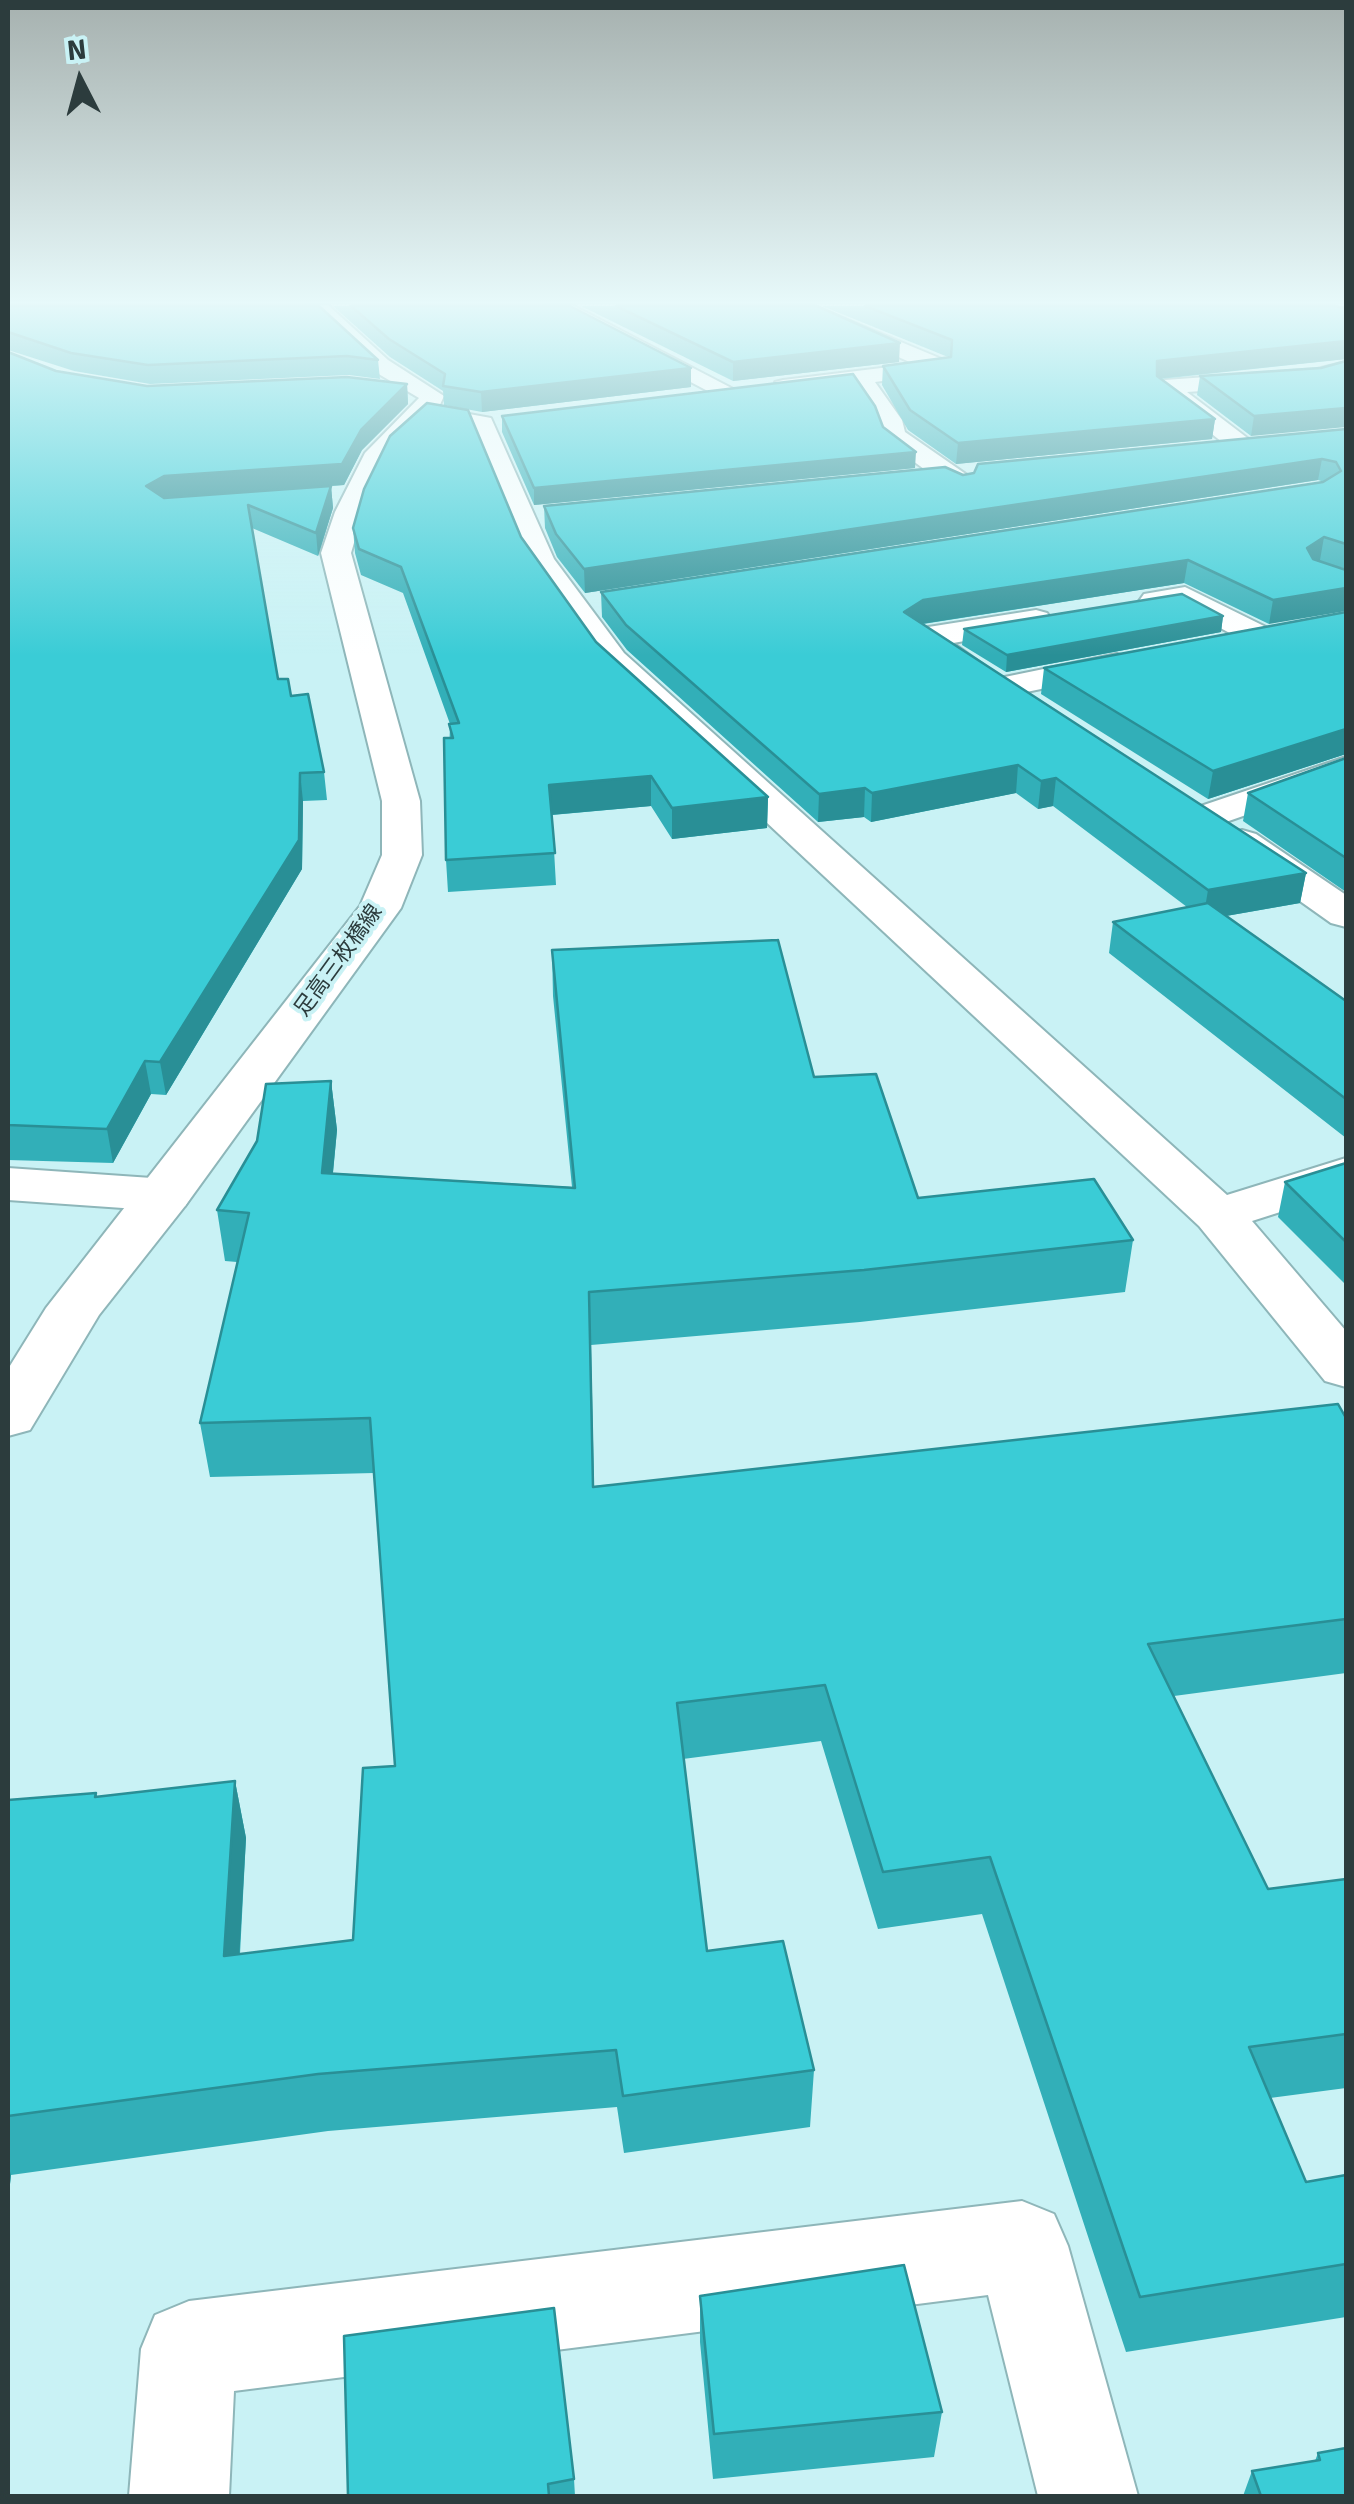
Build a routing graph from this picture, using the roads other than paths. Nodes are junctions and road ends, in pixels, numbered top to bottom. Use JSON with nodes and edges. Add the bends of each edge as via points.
{"nodes":[{"id":1,"x":409,"y":422,"type":"edge"},
{"id":2,"x":491,"y":422,"type":"edge"},
{"id":3,"x":890,"y":422,"type":"edge"},
{"id":4,"x":1210,"y":422,"type":"edge"},
{"id":5,"x":1276,"y":443,"type":"edge"},
{"id":6,"x":1240,"y":445,"type":"junction"},
{"id":7,"x":1201,"y":449,"type":"edge"},
{"id":8,"x":985,"y":471,"type":"edge"},
{"id":9,"x":946,"y":475,"type":"junction"},
{"id":10,"x":908,"y":479,"type":"edge"},
{"id":11,"x":1011,"y":533,"type":"edge"},
{"id":12,"x":1128,"y":605,"type":"edge"},
{"id":13,"x":1072,"y":614,"type":"edge"},
{"id":14,"x":1294,"y":630,"type":"edge"},
{"id":15,"x":1258,"y":636,"type":"junction"},
{"id":16,"x":1204,"y":646,"type":"edge"},
{"id":17,"x":1148,"y":658,"type":"edge"},
{"id":18,"x":1002,"y":686,"type":"junction"},
{"id":19,"x":1036,"y":708,"type":"edge"},
{"id":20,"x":1346,"y":768,"type":"edge"},
{"id":21,"x":1169,"y":796,"type":"edge"},
{"id":22,"x":1202,"y":818,"type":"junction"},
{"id":23,"x":1346,"y":914,"type":"edge"},
{"id":24,"x":1346,"y":1174,"type":"edge"},
{"id":25,"x":8,"y":1184,"type":"edge"},
{"id":26,"x":166,"y":1196,"type":"junction"},
{"id":27,"x":1218,"y":1214,"type":"junction"},
{"id":28,"x":1346,"y":1368,"type":"edge"},
{"id":29,"x":8,"y":1416,"type":"edge"},
{"id":30,"x":179,"y":2496,"type":"edge"},
{"id":31,"x":1088,"y":2496,"type":"edge"}],
"edges":[{"from":1,"to":26,"type":"street","name":"足高三枚橋線","via":[[338,497],[336,554],[402,801],[402,855],[380,908]]},
{"from":2,"to":27,"type":"street","via":[[532,518],[540,560],[594,605],[612,660]]},
{"from":3,"to":9,"type":"street","via":[[893,435]]},
{"from":4,"to":6,"type":"street"},
{"from":5,"to":6,"type":"street"},
{"from":6,"to":7,"type":"street"},
{"from":8,"to":9,"type":"street"},
{"from":9,"to":10,"type":"street"},
{"from":9,"to":11,"type":"street"},
{"from":12,"to":15,"type":"street","via":[[1184,596]]},
{"from":13,"to":18,"type":"street","via":[[922,638]]},
{"from":14,"to":15,"type":"street"},
{"from":15,"to":16,"type":"street"},
{"from":17,"to":18,"type":"street"},
{"from":18,"to":19,"type":"street"},
{"from":20,"to":22,"type":"street"},
{"from":21,"to":22,"type":"street"},
{"from":22,"to":23,"type":"street"},
{"from":24,"to":27,"type":"street"},
{"from":25,"to":26,"type":"street"},
{"from":26,"to":29,"type":"street","name":"足高三枚橋線","via":[[75,1308]]},
{"from":27,"to":28,"type":"street"},
{"from":30,"to":31,"type":"street","via":[[188,2348],[1022,2246]]}]}
